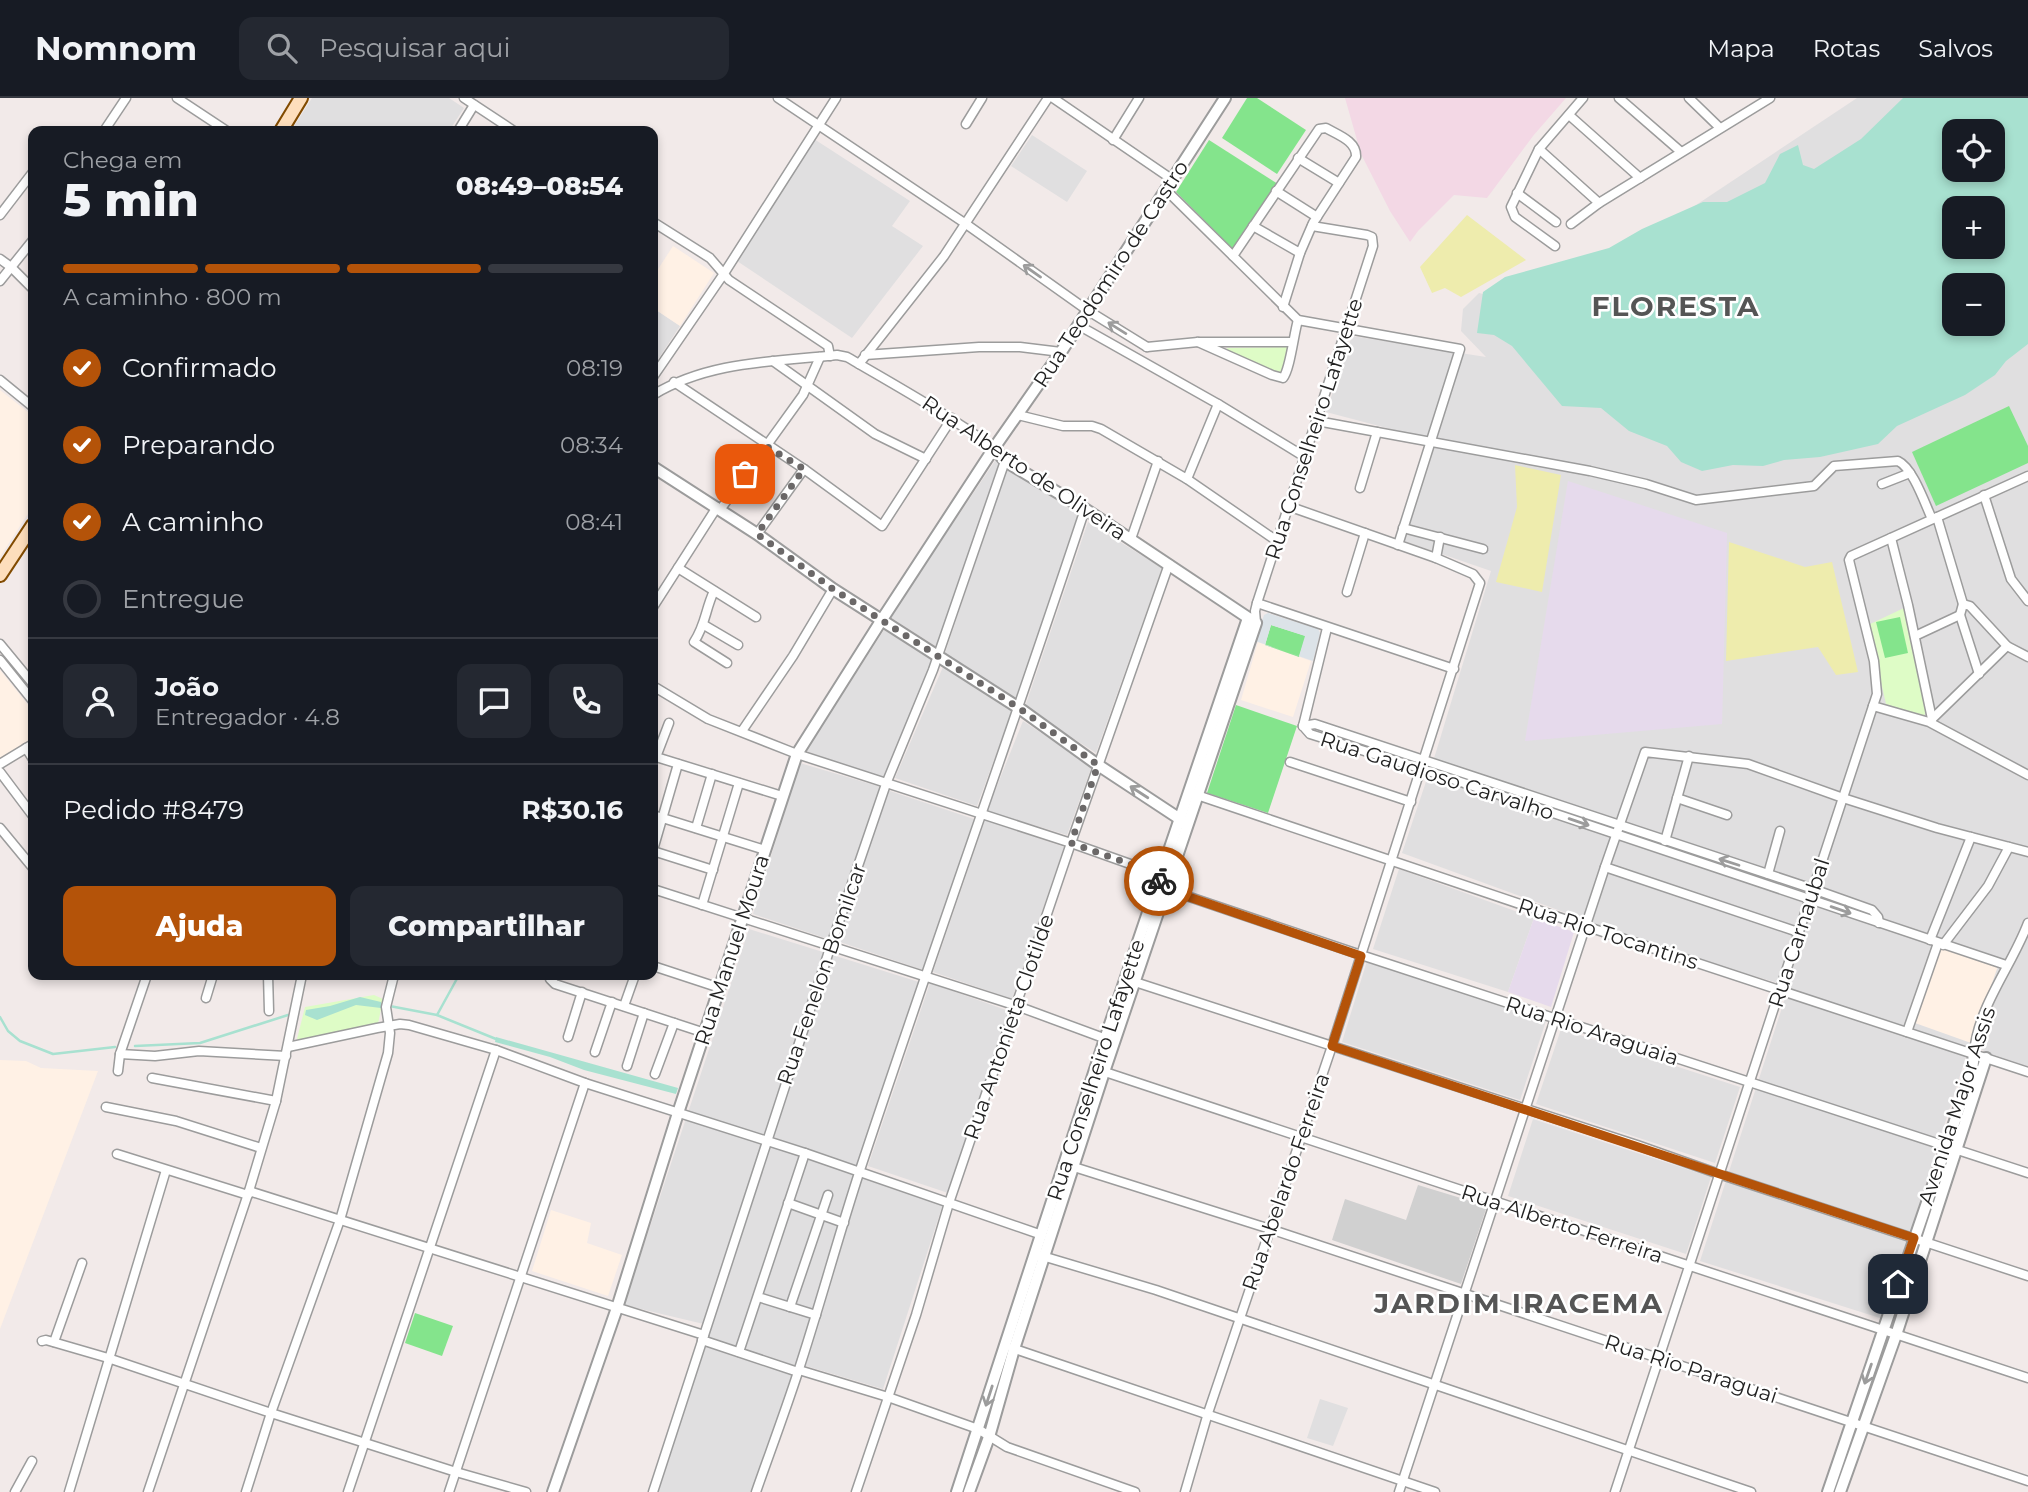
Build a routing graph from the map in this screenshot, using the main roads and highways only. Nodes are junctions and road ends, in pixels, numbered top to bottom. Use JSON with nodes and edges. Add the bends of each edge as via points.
{"nodes":[{"id":1,"x":301,"y":98,"type":"edge"},
{"id":2,"x":284,"y":126,"type":"edge"},
{"id":3,"x":28,"y":533,"type":"edge"},
{"id":4,"x":0,"y":575,"type":"edge"}],
"edges":[{"from":1,"to":2,"type":"main road"},
{"from":3,"to":4,"type":"main road"}]}
